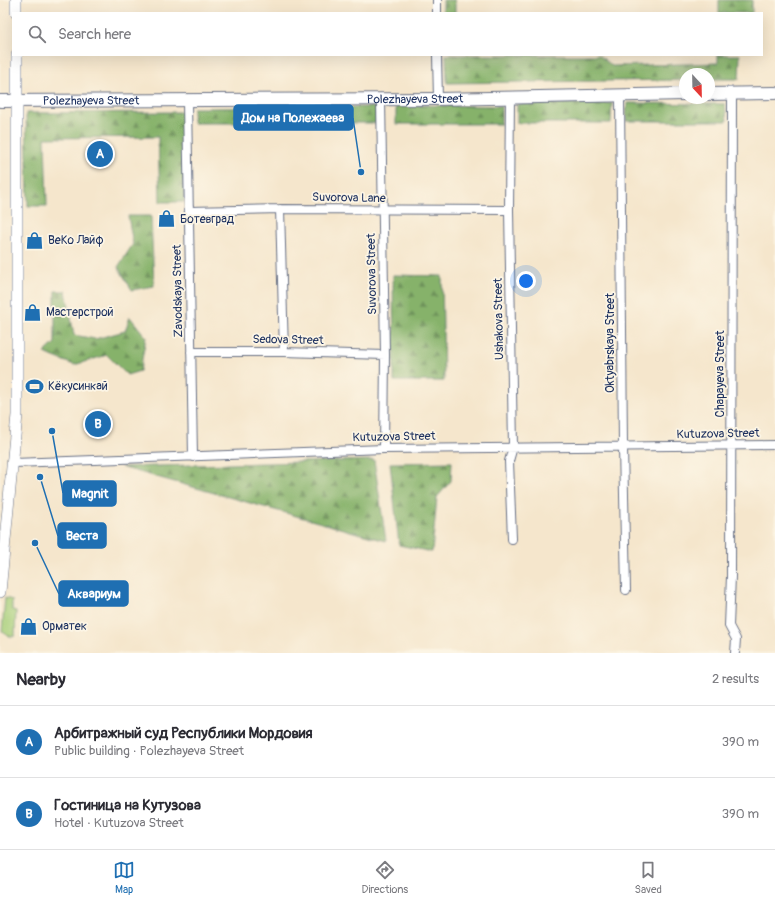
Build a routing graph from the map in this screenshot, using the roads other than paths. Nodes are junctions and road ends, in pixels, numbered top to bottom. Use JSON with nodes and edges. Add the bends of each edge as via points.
{"nodes":[{"id":1,"x":16,"y":0,"type":"edge"},
{"id":2,"x":437,"y":0,"type":"edge"},
{"id":3,"x":16,"y":12,"type":"edge"},
{"id":4,"x":437,"y":12,"type":"edge"},
{"id":5,"x":17,"y":56,"type":"edge"},
{"id":6,"x":437,"y":56,"type":"edge"},
{"id":7,"x":732,"y":93,"type":"junction"},
{"id":8,"x":775,"y":93,"type":"edge"},
{"id":9,"x":679,"y":94,"type":"edge"},
{"id":10,"x":715,"y":94,"type":"edge"},
{"id":11,"x":620,"y":96,"type":"junction"},
{"id":12,"x":510,"y":97,"type":"junction"},
{"id":13,"x":381,"y":98,"type":"junction"},
{"id":14,"x":438,"y":99,"type":"junction"},
{"id":15,"x":0,"y":101,"type":"edge"},
{"id":16,"x":18,"y":101,"type":"junction"},
{"id":17,"x":187,"y":101,"type":"junction"},
{"id":18,"x":280,"y":209,"type":"junction"},
{"id":19,"x":383,"y":210,"type":"junction"},
{"id":20,"x":509,"y":210,"type":"junction"},
{"id":21,"x":189,"y":211,"type":"junction"},
{"id":22,"x":191,"y":352,"type":"junction"},
{"id":23,"x":284,"y":352,"type":"junction"},
{"id":24,"x":385,"y":354,"type":"junction"},
{"id":25,"x":775,"y":445,"type":"edge"},
{"id":26,"x":731,"y":446,"type":"junction"},
{"id":27,"x":623,"y":447,"type":"junction"},
{"id":28,"x":513,"y":448,"type":"junction"},
{"id":29,"x":384,"y":449,"type":"junction"},
{"id":30,"x":193,"y":457,"type":"junction"},
{"id":31,"x":14,"y":464,"type":"junction"},
{"id":32,"x":512,"y":539,"type":"dead end"},
{"id":33,"x":626,"y":590,"type":"dead end"},
{"id":34,"x":0,"y":592,"type":"edge"},
{"id":35,"x":735,"y":653,"type":"edge"}],
"edges":[{"from":1,"to":3,"type":"main road"},
{"from":2,"to":4,"type":"street"},
{"from":5,"to":16,"type":"main road"},
{"from":6,"to":14,"type":"street"},
{"from":7,"to":8,"type":"main road"},
{"from":7,"to":10,"type":"main road"},
{"from":7,"to":26,"type":"street","name":"Chapayeva Street"},
{"from":9,"to":11,"type":"main road","name":"Polezhayeva Street"},
{"from":11,"to":12,"type":"main road","name":"Polezhayeva Street"},
{"from":11,"to":27,"type":"street","name":"Oktyabrskaya Street"},
{"from":12,"to":14,"type":"main road","name":"Polezhayeva Street"},
{"from":12,"to":20,"type":"street","name":"Ushakova Street"},
{"from":13,"to":14,"type":"main road","name":"Polezhayeva Street"},
{"from":13,"to":17,"type":"main road","name":"Polezhayeva Street"},
{"from":13,"to":19,"type":"street","name":"Suvorova Street"},
{"from":15,"to":16,"type":"main road","name":"Polezhayeva Street"},
{"from":16,"to":17,"type":"main road","name":"Polezhayeva Street"},
{"from":16,"to":31,"type":"main road","via":[[17,415]]},
{"from":17,"to":21,"type":"street","name":"Zavodskaya Street"},
{"from":18,"to":19,"type":"street","name":"Suvorova Lane"},
{"from":18,"to":21,"type":"street","name":"Suvorova Lane"},
{"from":18,"to":23,"type":"street"},
{"from":19,"to":20,"type":"street","name":"Suvorova Lane"},
{"from":19,"to":24,"type":"street","name":"Suvorova Street"},
{"from":20,"to":28,"type":"street","name":"Ushakova Street"},
{"from":21,"to":22,"type":"street","name":"Zavodskaya Street"},
{"from":22,"to":23,"type":"street","name":"Sedova Street"},
{"from":22,"to":30,"type":"street","name":"Zavodskaya Street"},
{"from":23,"to":24,"type":"street","name":"Sedova Street"},
{"from":24,"to":29,"type":"street","name":"Suvorova Street"},
{"from":25,"to":26,"type":"street","name":"Kutuzova Street"},
{"from":26,"to":27,"type":"street","name":"Kutuzova Street"},
{"from":26,"to":35,"type":"street","name":"Chapayeva Street","via":[[729,626],[736,639]]},
{"from":27,"to":28,"type":"street","name":"Kutuzova Street"},
{"from":27,"to":33,"type":"street","name":"Oktyabrskaya Street"},
{"from":28,"to":29,"type":"street","name":"Kutuzova Street"},
{"from":28,"to":32,"type":"street","name":"Ushakova Street","via":[[509,461]]},
{"from":29,"to":30,"type":"street","name":"Kutuzova Street"},
{"from":30,"to":31,"type":"street","name":"Kutuzova Street"},
{"from":31,"to":34,"type":"main road"}]}
